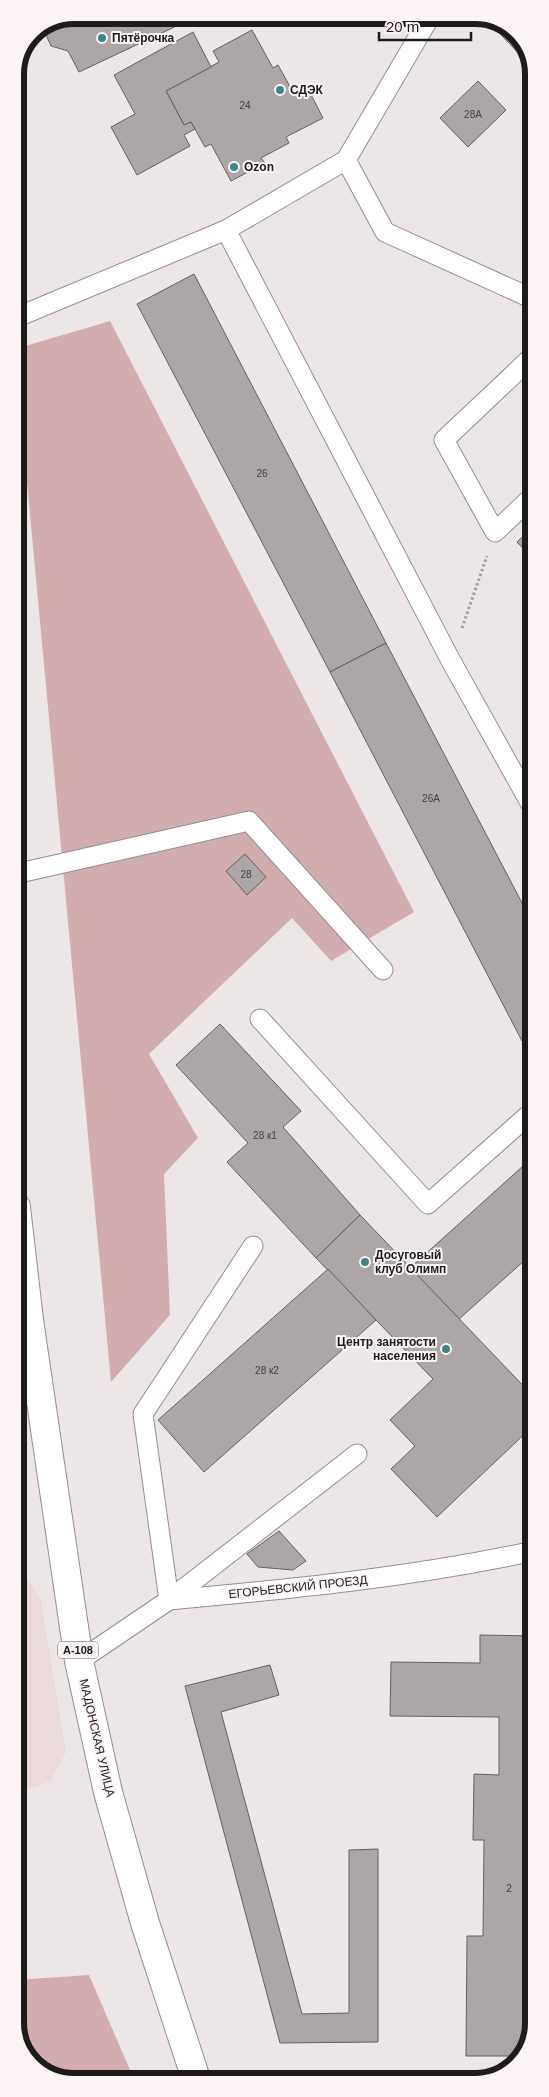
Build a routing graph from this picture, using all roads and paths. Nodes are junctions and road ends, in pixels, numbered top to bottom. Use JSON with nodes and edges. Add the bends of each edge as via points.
{"nodes":[{"id":1,"x":426,"y":24,"type":"edge"},
{"id":2,"x":346,"y":160,"type":"junction"},
{"id":3,"x":226,"y":230,"type":"junction"},
{"id":4,"x":525,"y":295,"type":"edge"},
{"id":5,"x":24,"y":314,"type":"edge"},
{"id":6,"x":525,"y":364,"type":"edge"},
{"id":7,"x":525,"y":504,"type":"edge"},
{"id":8,"x":495,"y":532,"type":"junction"},
{"id":9,"x":451,"y":661,"type":"junction"},
{"id":10,"x":525,"y":794,"type":"edge"},
{"id":11,"x":24,"y":872,"type":"edge"},
{"id":12,"x":383,"y":970,"type":"dead end"},
{"id":13,"x":260,"y":1019,"type":"dead end"},
{"id":14,"x":525,"y":1119,"type":"edge"},
{"id":15,"x":253,"y":1246,"type":"dead end"},
{"id":16,"x":24,"y":1276,"type":"edge"},
{"id":17,"x":357,"y":1454,"type":"dead end"},
{"id":18,"x":525,"y":1553,"type":"edge"},
{"id":19,"x":169,"y":1600,"type":"junction"},
{"id":20,"x":79,"y":1661,"type":"junction"},
{"id":21,"x":194,"y":2073,"type":"edge"}],
"edges":[{"from":1,"to":2,"type":"lane"},
{"from":2,"to":3,"type":"lane"},
{"from":2,"to":4,"type":"lane","via":[[385,232]]},
{"from":3,"to":5,"type":"lane"},
{"from":3,"to":9,"type":"lane"},
{"from":6,"to":8,"type":"lane","via":[[444,440]]},
{"from":7,"to":8,"type":"lane"},
{"from":8,"to":9,"type":"path"},
{"from":9,"to":10,"type":"lane"},
{"from":11,"to":12,"type":"lane","via":[[249,821]]},
{"from":13,"to":14,"type":"lane","via":[[428,1204]]},
{"from":15,"to":19,"type":"lane","via":[[143,1414]]},
{"from":16,"to":20,"type":"highway","name":"МАДОНСКАЯ УЛИЦА","number":"А-108"},
{"from":17,"to":19,"type":"lane"},
{"from":18,"to":19,"type":"lane","name":"ЕГОРЬЕВСКИЙ ПРОЕЗД","via":[[351,1582]]},
{"from":19,"to":20,"type":"lane","name":"ЕГОРЬЕВСКИЙ ПРОЕЗД"},
{"from":20,"to":21,"type":"highway","name":"МАДОНСКАЯ УЛИЦА","number":"А-108","via":[[108,1792],[145,1924]]}]}
